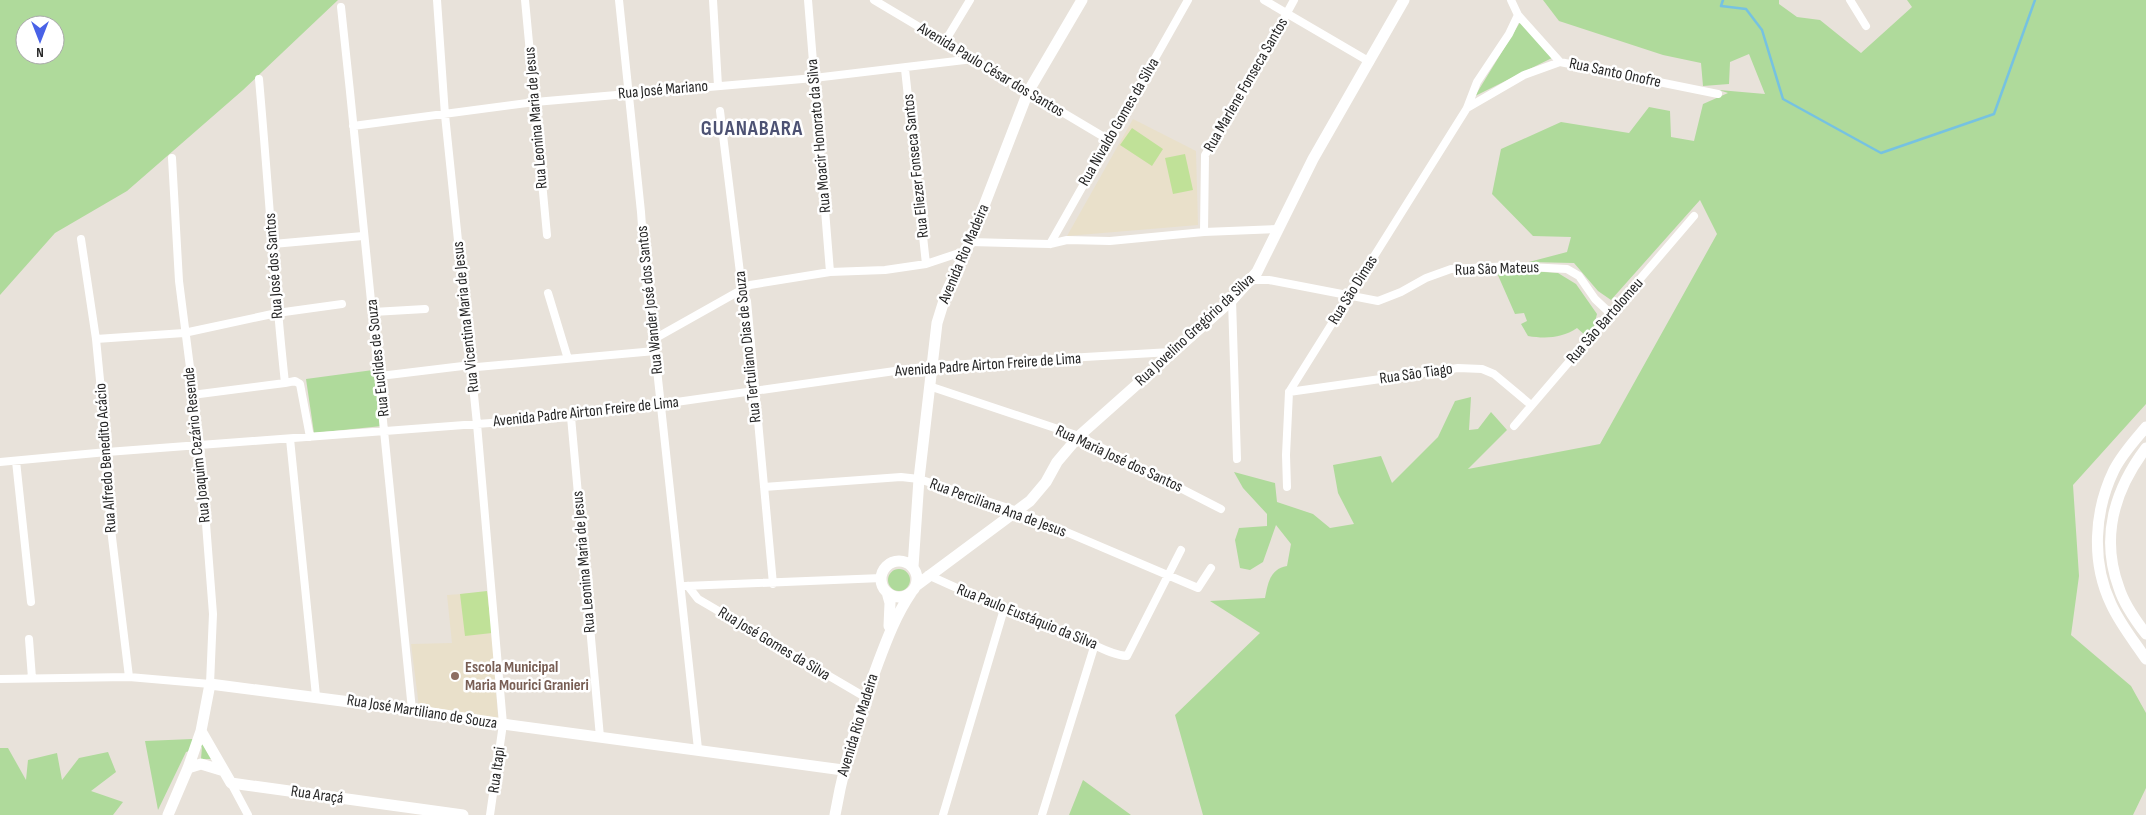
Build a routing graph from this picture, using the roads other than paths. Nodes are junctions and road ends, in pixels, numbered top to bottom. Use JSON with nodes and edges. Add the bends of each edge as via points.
{"nodes":[{"id":1,"x":437,"y":0,"type":"edge"},
{"id":2,"x":525,"y":0,"type":"edge"},
{"id":3,"x":619,"y":0,"type":"edge"},
{"id":4,"x":713,"y":0,"type":"edge"},
{"id":5,"x":808,"y":0,"type":"edge"},
{"id":6,"x":874,"y":0,"type":"edge"},
{"id":7,"x":970,"y":0,"type":"edge"},
{"id":8,"x":1082,"y":0,"type":"edge"},
{"id":9,"x":1188,"y":0,"type":"edge"},
{"id":10,"x":1264,"y":0,"type":"edge"},
{"id":11,"x":1294,"y":0,"type":"edge"},
{"id":12,"x":1404,"y":0,"type":"edge"},
{"id":13,"x":1511,"y":0,"type":"edge"},
{"id":14,"x":1850,"y":0,"type":"edge"},
{"id":15,"x":341,"y":7,"type":"dead end"},
{"id":16,"x":1287,"y":14,"type":"junction"},
{"id":17,"x":1518,"y":15,"type":"junction"},
{"id":18,"x":1866,"y":26,"type":"dead end"},
{"id":19,"x":944,"y":43,"type":"junction"},
{"id":20,"x":973,"y":59,"type":"junction"},
{"id":21,"x":1370,"y":62,"type":"junction"},
{"id":22,"x":1560,"y":62,"type":"junction"},
{"id":23,"x":906,"y":69,"type":"junction"},
{"id":24,"x":814,"y":78,"type":"junction"},
{"id":25,"x":259,"y":79,"type":"dead end"},
{"id":26,"x":718,"y":86,"type":"junction"},
{"id":27,"x":1028,"y":92,"type":"junction"},
{"id":28,"x":630,"y":93,"type":"junction"},
{"id":29,"x":1718,"y":94,"type":"dead end"},
{"id":30,"x":534,"y":102,"type":"junction"},
{"id":31,"x":1467,"y":108,"type":"junction"},
{"id":32,"x":720,"y":111,"type":"dead end"},
{"id":33,"x":445,"y":115,"type":"junction"},
{"id":34,"x":353,"y":126,"type":"junction"},
{"id":35,"x":1109,"y":140,"type":"junction"},
{"id":36,"x":172,"y":158,"type":"dead end"},
{"id":37,"x":1694,"y":216,"type":"dead end"},
{"id":38,"x":1278,"y":229,"type":"junction"},
{"id":39,"x":1204,"y":232,"type":"junction"},
{"id":40,"x":547,"y":235,"type":"dead end"},
{"id":41,"x":363,"y":236,"type":"junction"},
{"id":42,"x":81,"y":239,"type":"dead end"},
{"id":43,"x":273,"y":244,"type":"junction"},
{"id":44,"x":1050,"y":244,"type":"junction"},
{"id":45,"x":968,"y":247,"type":"junction"},
{"id":46,"x":926,"y":264,"type":"junction"},
{"id":47,"x":830,"y":272,"type":"junction"},
{"id":48,"x":1250,"y":280,"type":"junction"},
{"id":49,"x":742,"y":289,"type":"junction"},
{"id":50,"x":548,"y":293,"type":"dead end"},
{"id":51,"x":1349,"y":297,"type":"junction"},
{"id":52,"x":1232,"y":300,"type":"junction"},
{"id":53,"x":342,"y":304,"type":"dead end"},
{"id":54,"x":425,"y":309,"type":"dead end"},
{"id":55,"x":373,"y":312,"type":"junction"},
{"id":56,"x":277,"y":313,"type":"junction"},
{"id":57,"x":1612,"y":314,"type":"junction"},
{"id":58,"x":184,"y":333,"type":"junction"},
{"id":59,"x":96,"y":339,"type":"junction"},
{"id":60,"x":654,"y":339,"type":"junction"},
{"id":61,"x":656,"y":350,"type":"junction"},
{"id":62,"x":1171,"y":352,"type":"junction"},
{"id":63,"x":568,"y":359,"type":"junction"},
{"id":64,"x":471,"y":365,"type":"junction"},
{"id":65,"x":930,"y":366,"type":"junction"},
{"id":66,"x":380,"y":376,"type":"junction"},
{"id":67,"x":284,"y":382,"type":"junction"},
{"id":68,"x":929,"y":386,"type":"junction"},
{"id":69,"x":756,"y":390,"type":"junction"},
{"id":70,"x":1289,"y":392,"type":"junction"},
{"id":71,"x":192,"y":395,"type":"junction"},
{"id":72,"x":661,"y":405,"type":"junction"},
{"id":73,"x":1531,"y":405,"type":"junction"},
{"id":74,"x":571,"y":417,"type":"junction"},
{"id":75,"x":477,"y":424,"type":"junction"},
{"id":76,"x":1514,"y":426,"type":"dead end"},
{"id":77,"x":2146,"y":427,"type":"edge"},
{"id":78,"x":386,"y":432,"type":"junction"},
{"id":79,"x":1079,"y":436,"type":"junction"},
{"id":80,"x":310,"y":437,"type":"junction"},
{"id":81,"x":290,"y":439,"type":"junction"},
{"id":82,"x":200,"y":446,"type":"junction"},
{"id":83,"x":2146,"y":448,"type":"edge"},
{"id":84,"x":107,"y":452,"type":"junction"},
{"id":85,"x":1237,"y":459,"type":"dead end"},
{"id":86,"x":16,"y":461,"type":"junction"},
{"id":87,"x":0,"y":462,"type":"edge"},
{"id":88,"x":919,"y":480,"type":"junction"},
{"id":89,"x":764,"y":487,"type":"junction"},
{"id":90,"x":1287,"y":487,"type":"dead end"},
{"id":91,"x":1222,"y":509,"type":"dead end"},
{"id":92,"x":1017,"y":511,"type":"junction"},
{"id":93,"x":915,"y":528,"type":"junction"},
{"id":94,"x":1181,"y":550,"type":"dead end"},
{"id":95,"x":894,"y":561,"type":"junction"},
{"id":96,"x":1211,"y":568,"type":"dead end"},
{"id":97,"x":914,"y":569,"type":"junction"},
{"id":98,"x":928,"y":575,"type":"junction"},
{"id":99,"x":1169,"y":575,"type":"junction"},
{"id":100,"x":882,"y":578,"type":"junction"},
{"id":101,"x":773,"y":584,"type":"junction"},
{"id":102,"x":684,"y":586,"type":"junction"},
{"id":103,"x":914,"y":589,"type":"junction"},
{"id":104,"x":886,"y":592,"type":"junction"},
{"id":105,"x":31,"y":602,"type":"dead end"},
{"id":106,"x":1004,"y":609,"type":"junction"},
{"id":107,"x":2146,"y":634,"type":"edge"},
{"id":108,"x":888,"y":636,"type":"junction"},
{"id":109,"x":29,"y":638,"type":"dead end"},
{"id":110,"x":1095,"y":644,"type":"junction"},
{"id":111,"x":2146,"y":659,"type":"edge"},
{"id":112,"x":129,"y":677,"type":"junction"},
{"id":113,"x":32,"y":678,"type":"junction"},
{"id":114,"x":0,"y":679,"type":"edge"},
{"id":115,"x":210,"y":684,"type":"junction"},
{"id":116,"x":316,"y":696,"type":"junction"},
{"id":117,"x":864,"y":697,"type":"junction"},
{"id":118,"x":412,"y":710,"type":"junction"},
{"id":119,"x":503,"y":724,"type":"junction"},
{"id":120,"x":201,"y":731,"type":"junction"},
{"id":121,"x":600,"y":737,"type":"junction"},
{"id":122,"x":698,"y":749,"type":"junction"},
{"id":123,"x":188,"y":768,"type":"junction"},
{"id":124,"x":843,"y":770,"type":"junction"},
{"id":125,"x":224,"y":771,"type":"junction"},
{"id":126,"x":231,"y":783,"type":"junction"},
{"id":127,"x":168,"y":815,"type":"edge"},
{"id":128,"x":248,"y":815,"type":"edge"},
{"id":129,"x":463,"y":815,"type":"edge"},
{"id":130,"x":490,"y":815,"type":"edge"},
{"id":131,"x":835,"y":815,"type":"edge"},
{"id":132,"x":943,"y":815,"type":"edge"},
{"id":133,"x":1042,"y":815,"type":"edge"}],
"edges":[{"from":1,"to":33,"type":"street","name":"Rua Vicentina Maria de Jesus"},
{"from":2,"to":30,"type":"street","name":"Rua Leonina Maria de Jesus"},
{"from":3,"to":28,"type":"street","name":"Rua Wander José dos Santos"},
{"from":4,"to":26,"type":"street"},
{"from":5,"to":24,"type":"street","name":"Rua Moacir Honorato da Silva"},
{"from":6,"to":19,"type":"street","name":"Avenida Paulo César dos Santos"},
{"from":7,"to":19,"type":"street"},
{"from":8,"to":27,"type":"street","name":"Avenida Rio Madeira"},
{"from":9,"to":35,"type":"street","name":"Rua Nivaldo Gomes da Silva"},
{"from":10,"to":16,"type":"street"},
{"from":11,"to":16,"type":"street","name":"Rua Marlene Fonseca Santos"},
{"from":12,"to":21,"type":"street","name":"Rua Jovelino Gregório da Silva"},
{"from":13,"to":17,"type":"street","name":"Rua Santo Onofre"},
{"from":14,"to":18,"type":"street"},
{"from":15,"to":34,"type":"street","name":"Rua Euclides de Souza"},
{"from":16,"to":21,"type":"street"},
{"from":16,"to":39,"type":"street","name":"Rua Marlene Fonseca Santos","via":[[1205,155]]},
{"from":17,"to":22,"type":"street","name":"Rua Santo Onofre"},
{"from":17,"to":31,"type":"street","name":"Rua São Dimas","via":[[1477,82]]},
{"from":19,"to":20,"type":"street","name":"Avenida Paulo César dos Santos"},
{"from":20,"to":23,"type":"street","name":"Rua José Mariano"},
{"from":20,"to":27,"type":"street","name":"Avenida Paulo César dos Santos"},
{"from":21,"to":38,"type":"street","name":"Rua Jovelino Gregório da Silva","via":[[1313,159]]},
{"from":22,"to":29,"type":"street","name":"Rua Santo Onofre"},
{"from":22,"to":31,"type":"street","name":"Rua São Dimas","via":[[1524,75]]},
{"from":23,"to":24,"type":"street","name":"Rua José Mariano"},
{"from":23,"to":46,"type":"street","name":"Rua Eliezer Fonseca Santos"},
{"from":24,"to":26,"type":"street","name":"Rua José Mariano"},
{"from":24,"to":47,"type":"street","name":"Rua Moacir Honorato da Silva"},
{"from":25,"to":43,"type":"street","name":"Rua José dos Santos"},
{"from":26,"to":28,"type":"street","name":"Rua José Mariano"},
{"from":27,"to":35,"type":"street","name":"Avenida Paulo César dos Santos"},
{"from":27,"to":45,"type":"street","name":"Avenida Rio Madeira"},
{"from":28,"to":30,"type":"street","name":"Rua José Mariano"},
{"from":28,"to":60,"type":"street","name":"Rua Wander José dos Santos"},
{"from":30,"to":33,"type":"street","name":"Rua José Mariano"},
{"from":30,"to":40,"type":"street","name":"Rua Leonina Maria de Jesus"},
{"from":31,"to":51,"type":"street","name":"Rua São Dimas"},
{"from":32,"to":49,"type":"street","name":"Rua Tertuliano Dias de Souza"},
{"from":33,"to":34,"type":"street","name":"Rua José Mariano"},
{"from":33,"to":64,"type":"street","name":"Rua Vicentina Maria de Jesus"},
{"from":34,"to":41,"type":"street","name":"Rua Euclides de Souza"},
{"from":35,"to":44,"type":"street","name":"Rua Nivaldo Gomes da Silva"},
{"from":36,"to":58,"type":"street","name":"Rua Joaquim Cezário Resende"},
{"from":37,"to":57,"type":"street","name":"Rua São Bartolomeu"},
{"from":38,"to":39,"type":"street"},
{"from":38,"to":48,"type":"street","name":"Rua Jovelino Gregório da Silva"},
{"from":39,"to":44,"type":"street","via":[[1110,241],[1067,240]]},
{"from":41,"to":43,"type":"street"},
{"from":41,"to":55,"type":"street","name":"Rua Euclides de Souza"},
{"from":42,"to":59,"type":"street","name":"Rua Alfredo Benedito Acácio"},
{"from":43,"to":56,"type":"street","name":"Rua José dos Santos"},
{"from":44,"to":45,"type":"street"},
{"from":45,"to":46,"type":"street"},
{"from":45,"to":65,"type":"street","name":"Avenida Rio Madeira","via":[[947,291],[937,323]]},
{"from":46,"to":47,"type":"street","via":[[885,270]]},
{"from":47,"to":49,"type":"street","via":[[750,284]]},
{"from":48,"to":51,"type":"street","name":"Rua São Mateus","via":[[1269,280]]},
{"from":48,"to":52,"type":"street","name":"Rua Jovelino Gregório da Silva"},
{"from":49,"to":60,"type":"street"},
{"from":49,"to":69,"type":"street","name":"Rua Tertuliano Dias de Souza"},
{"from":50,"to":63,"type":"street"},
{"from":51,"to":57,"type":"street","name":"Rua São Mateus","via":[[1378,301],[1451,269],[1567,268],[1579,276],[1595,299]]},
{"from":51,"to":70,"type":"street","name":"Rua São Dimas"},
{"from":52,"to":62,"type":"street","name":"Rua Jovelino Gregório da Silva"},
{"from":52,"to":85,"type":"street"},
{"from":53,"to":56,"type":"street"},
{"from":54,"to":55,"type":"street"},
{"from":55,"to":66,"type":"street","name":"Rua Euclides de Souza"},
{"from":56,"to":58,"type":"street"},
{"from":56,"to":67,"type":"street","name":"Rua José dos Santos"},
{"from":57,"to":73,"type":"street","name":"Rua São Bartolomeu"},
{"from":58,"to":59,"type":"street"},
{"from":58,"to":71,"type":"street","name":"Rua Joaquim Cezário Resende"},
{"from":59,"to":84,"type":"street","name":"Rua Alfredo Benedito Acácio"},
{"from":60,"to":61,"type":"street","name":"Rua Wander José dos Santos"},
{"from":61,"to":63,"type":"street"},
{"from":61,"to":72,"type":"street","name":"Rua Wander José dos Santos"},
{"from":62,"to":65,"type":"street","name":"Avenida Padre Airton Freire de Lima"},
{"from":62,"to":79,"type":"street","name":"Rua Jovelino Gregório da Silva"},
{"from":63,"to":64,"type":"street"},
{"from":64,"to":66,"type":"street"},
{"from":64,"to":75,"type":"street","name":"Rua Vicentina Maria de Jesus"},
{"from":65,"to":68,"type":"street","name":"Avenida Rio Madeira"},
{"from":65,"to":69,"type":"street","name":"Avenida Padre Airton Freire de Lima"},
{"from":66,"to":78,"type":"street","name":"Rua Euclides de Souza"},
{"from":67,"to":71,"type":"street"},
{"from":67,"to":80,"type":"street","via":[[300,384]]},
{"from":68,"to":79,"type":"street","name":"Rua Maria José dos Santos"},
{"from":68,"to":88,"type":"street","name":"Avenida Rio Madeira"},
{"from":69,"to":72,"type":"street","name":"Avenida Padre Airton Freire de Lima"},
{"from":69,"to":89,"type":"street","name":"Rua Tertuliano Dias de Souza"},
{"from":70,"to":73,"type":"street","name":"Rua São Tiago","via":[[1458,368],[1494,374]]},
{"from":70,"to":90,"type":"street","name":"Rua São Dimas"},
{"from":71,"to":82,"type":"street","name":"Rua Joaquim Cezário Resende"},
{"from":72,"to":74,"type":"street","name":"Avenida Padre Airton Freire de Lima"},
{"from":72,"to":102,"type":"street","name":"Rua Wander José dos Santos"},
{"from":73,"to":76,"type":"street","name":"Rua São Bartolomeu"},
{"from":74,"to":75,"type":"street","name":"Avenida Padre Airton Freire de Lima"},
{"from":74,"to":121,"type":"street","name":"Rua Leonina Maria de Jesus"},
{"from":75,"to":78,"type":"street","name":"Avenida Padre Airton Freire de Lima"},
{"from":75,"to":119,"type":"street","name":"Rua Vicentina Maria de Jesus"},
{"from":77,"to":111,"type":"street","via":[[2115,468],[2104,494],[2098,529],[2098,561],[2110,604]]},
{"from":78,"to":80,"type":"street","name":"Avenida Padre Airton Freire de Lima"},
{"from":78,"to":118,"type":"street","name":"Rua Euclides de Souza"},
{"from":79,"to":91,"type":"street","name":"Rua Maria José dos Santos"},
{"from":79,"to":92,"type":"street","name":"Rua Jovelino Gregório da Silva","via":[[1057,462],[1046,482]]},
{"from":80,"to":81,"type":"street","name":"Avenida Padre Airton Freire de Lima"},
{"from":81,"to":82,"type":"street","name":"Avenida Padre Airton Freire de Lima"},
{"from":81,"to":116,"type":"street"},
{"from":82,"to":84,"type":"street","name":"Avenida Padre Airton Freire de Lima"},
{"from":82,"to":115,"type":"street","name":"Rua Joaquim Cezário Resende","via":[[213,614]]},
{"from":83,"to":107,"type":"street","via":[[2120,490],[2111,527],[2111,545],[2119,589]]},
{"from":84,"to":86,"type":"street","name":"Avenida Padre Airton Freire de Lima"},
{"from":84,"to":112,"type":"street","name":"Rua Alfredo Benedito Acácio","via":[[110,520]]},
{"from":86,"to":87,"type":"street","name":"Avenida Padre Airton Freire de Lima"},
{"from":86,"to":105,"type":"street"},
{"from":88,"to":89,"type":"street","name":"Rua Perciliana Ana de Jesus","via":[[901,477]]},
{"from":88,"to":92,"type":"street","name":"Rua Perciliana Ana de Jesus"},
{"from":88,"to":93,"type":"street","name":"Avenida Rio Madeira"},
{"from":89,"to":101,"type":"street","name":"Rua Tertuliano Dias de Souza"},
{"from":92,"to":98,"type":"street","name":"Rua Jovelino Gregório da Silva"},
{"from":92,"to":99,"type":"street","name":"Rua Perciliana Ana de Jesus"},
{"from":93,"to":95,"type":"street","name":"Avenida Rio Madeira","via":[[906,549]]},
{"from":93,"to":97,"type":"street","name":"Avenida Rio Madeira"},
{"from":94,"to":99,"type":"street"},
{"from":95,"to":97,"type":"street","via":[[904,561]]},
{"from":95,"to":100,"type":"street","via":[[886,566]]},
{"from":96,"to":99,"type":"street","name":"Rua Perciliana Ana de Jesus","via":[[1198,588]]},
{"from":97,"to":98,"type":"street"},
{"from":97,"to":103,"type":"street","via":[[917,575]]},
{"from":98,"to":103,"type":"street","name":"Rua Jovelino Gregório da Silva"},
{"from":98,"to":106,"type":"street","name":"Rua Paulo Eustáquio da Silva"},
{"from":99,"to":110,"type":"street","name":"Rua Paulo Eustáquio da Silva","via":[[1127,656],[1117,655]]},
{"from":100,"to":101,"type":"street"},
{"from":100,"to":104,"type":"street","via":[[881,584]]},
{"from":101,"to":102,"type":"street"},
{"from":102,"to":117,"type":"street","name":"Rua José Gomes da Silva","via":[[698,599]]},
{"from":102,"to":122,"type":"street","name":"Rua Wander José dos Santos"},
{"from":103,"to":104,"type":"street","via":[[901,598]]},
{"from":103,"to":108,"type":"street","name":"Avenida Rio Madeira"},
{"from":104,"to":108,"type":"street","name":"Avenida Rio Madeira","via":[[890,609]]},
{"from":106,"to":110,"type":"street","name":"Rua Paulo Eustáquio da Silva"},
{"from":106,"to":132,"type":"street"},
{"from":108,"to":117,"type":"street","name":"Avenida Rio Madeira"},
{"from":109,"to":113,"type":"street"},
{"from":110,"to":133,"type":"street"},
{"from":112,"to":113,"type":"street","name":"Rua José Martiliano de Souza"},
{"from":112,"to":115,"type":"street","name":"Rua José Martiliano de Souza"},
{"from":113,"to":114,"type":"street","name":"Rua José Martiliano de Souza"},
{"from":115,"to":116,"type":"street","name":"Rua José Martiliano de Souza"},
{"from":115,"to":120,"type":"street","name":"Rua Joaquim Cezário Resende"},
{"from":116,"to":118,"type":"street","name":"Rua José Martiliano de Souza"},
{"from":117,"to":124,"type":"street","name":"Avenida Rio Madeira"},
{"from":118,"to":119,"type":"street","name":"Rua José Martiliano de Souza"},
{"from":119,"to":121,"type":"street","name":"Rua José Martiliano de Souza"},
{"from":119,"to":130,"type":"street","name":"Rua Itapi"},
{"from":120,"to":123,"type":"street","name":"Rua Joaquim Cezário Resende"},
{"from":120,"to":125,"type":"street"},
{"from":121,"to":122,"type":"street","name":"Rua José Martiliano de Souza"},
{"from":122,"to":124,"type":"street","name":"Rua José Martiliano de Souza"},
{"from":123,"to":125,"type":"street","via":[[201,764]]},
{"from":123,"to":127,"type":"street","name":"Rua Joaquim Cezário Resende"},
{"from":124,"to":131,"type":"street","name":"Avenida Rio Madeira"},
{"from":125,"to":126,"type":"street"},
{"from":126,"to":128,"type":"street"},
{"from":126,"to":129,"type":"street","name":"Rua Araçá"}]}
